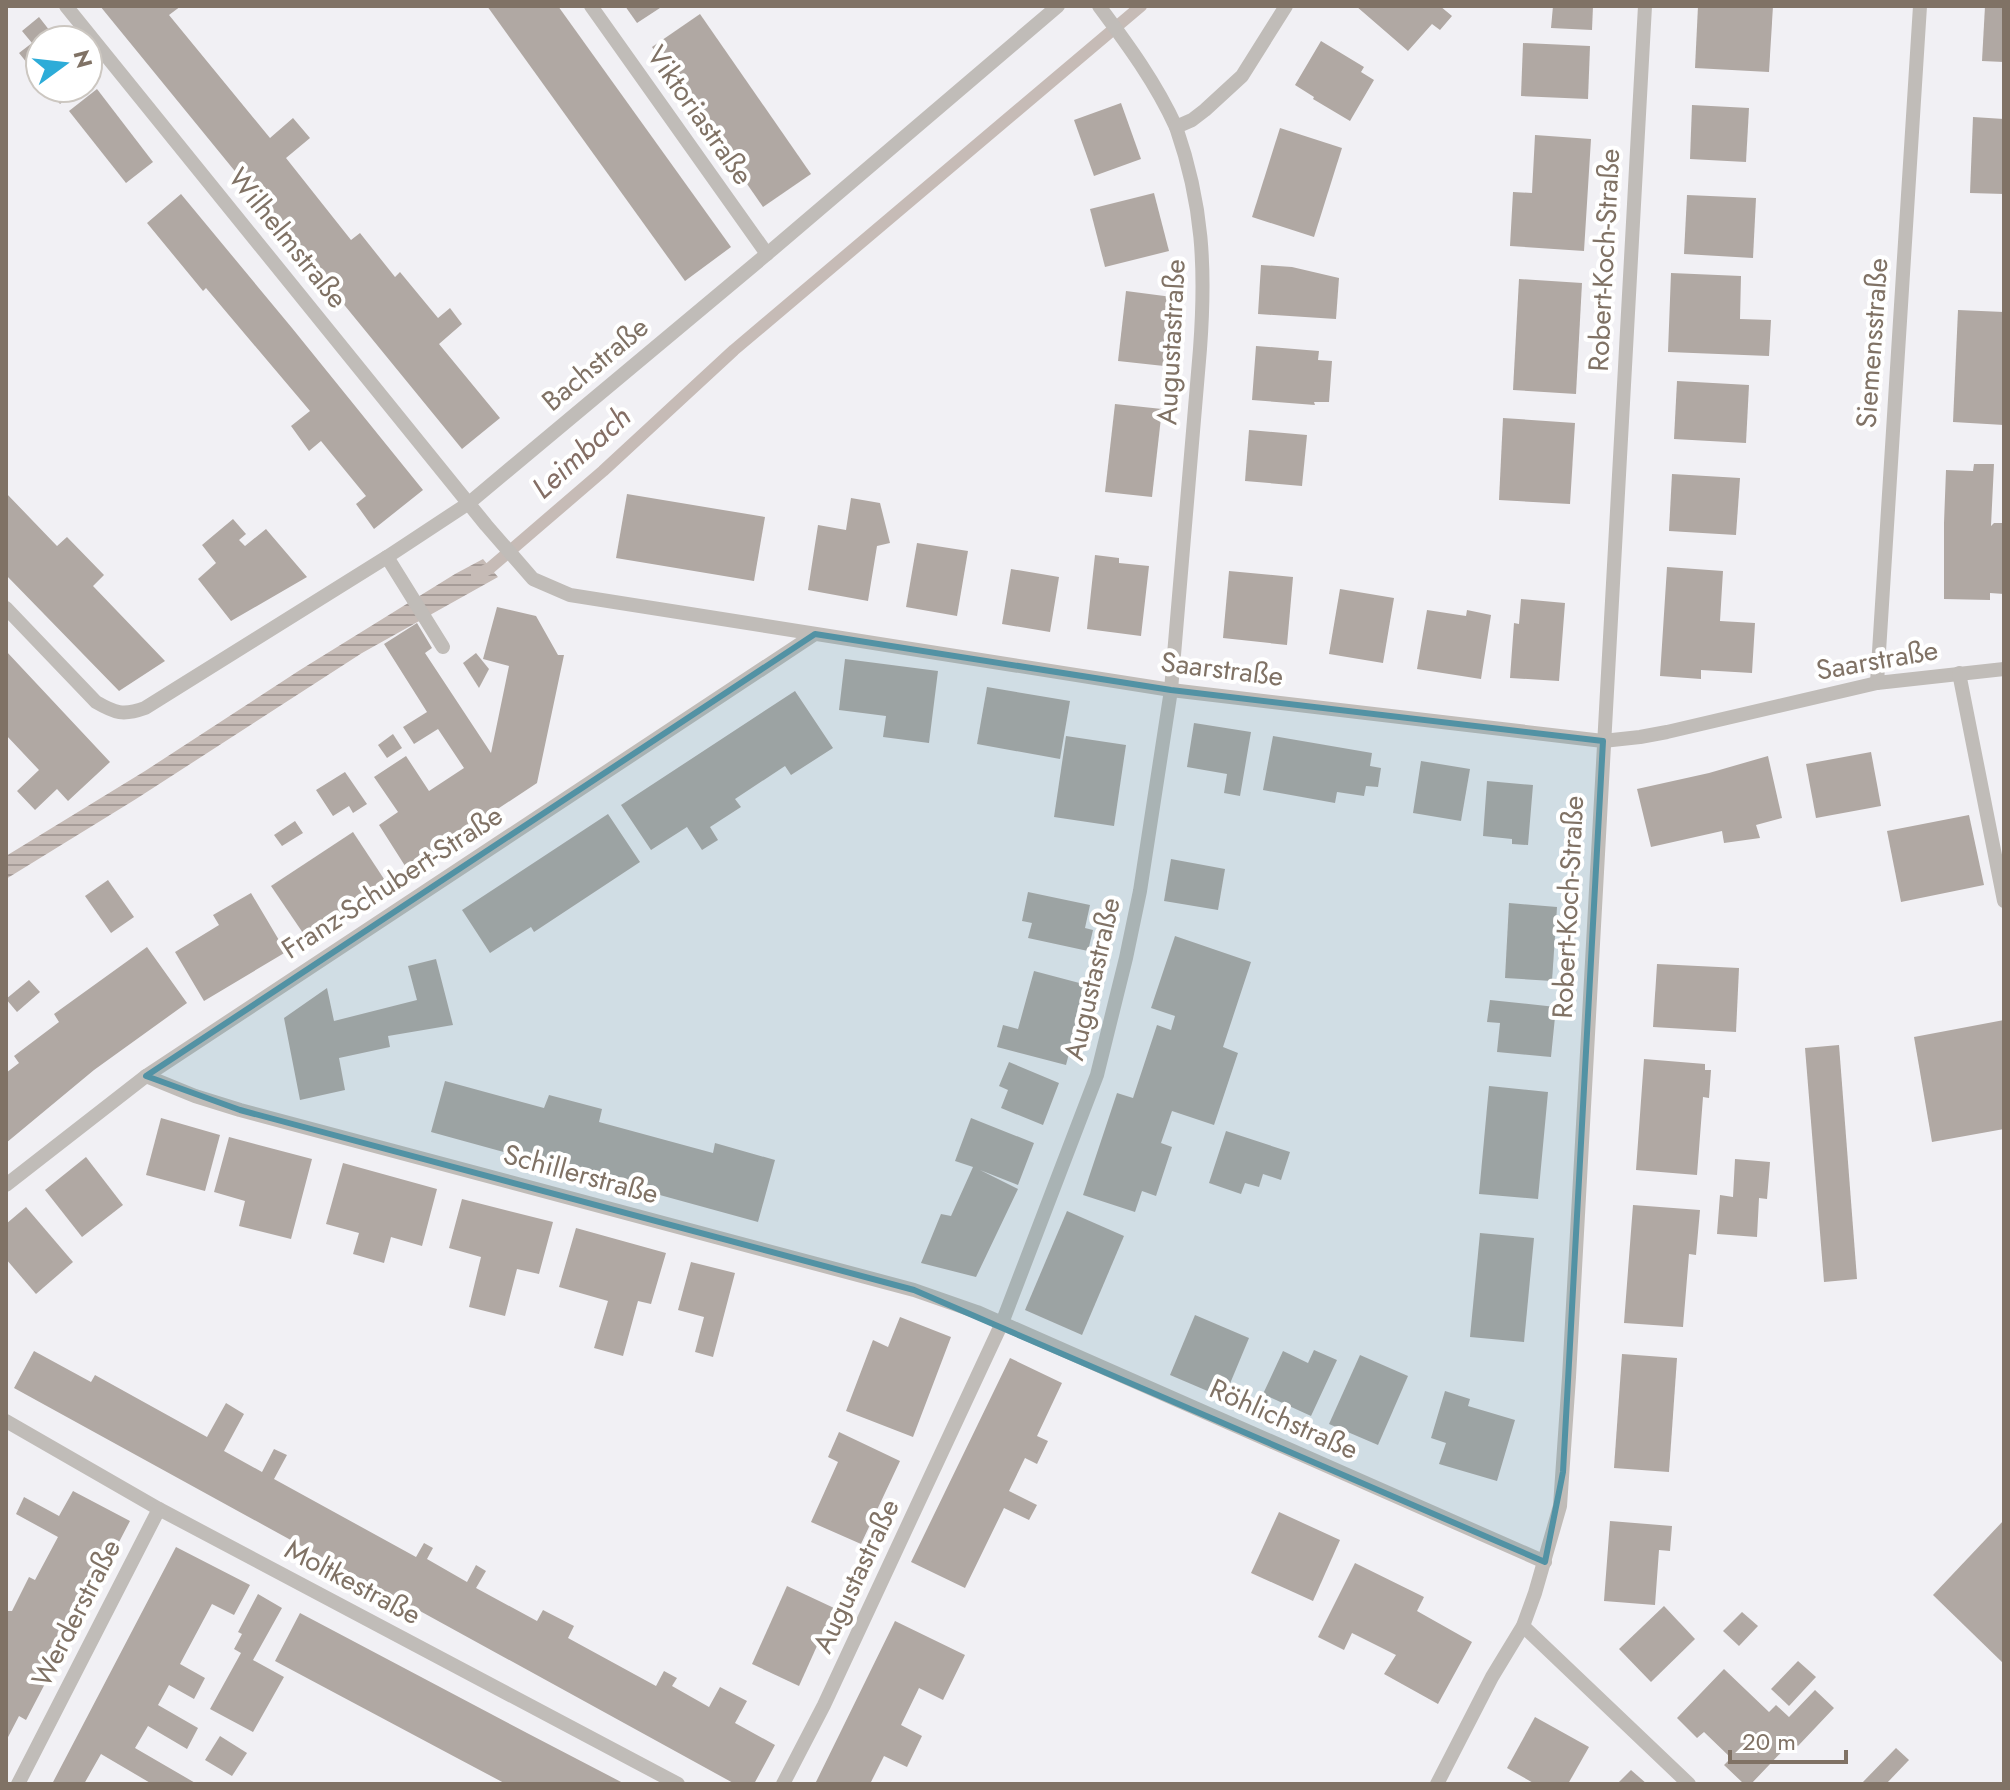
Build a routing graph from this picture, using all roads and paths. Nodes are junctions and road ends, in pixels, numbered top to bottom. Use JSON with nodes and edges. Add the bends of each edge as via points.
{"nodes":[{"id":1,"x":66,"y":6,"type":"edge"},
{"id":2,"x":591,"y":6,"type":"edge"},
{"id":3,"x":1058,"y":6,"type":"edge"},
{"id":4,"x":1286,"y":6,"type":"edge"},
{"id":5,"x":1645,"y":6,"type":"edge"},
{"id":6,"x":1920,"y":6,"type":"edge"},
{"id":7,"x":1100,"y":7,"type":"edge"},
{"id":8,"x":1176,"y":127,"type":"junction"},
{"id":9,"x":767,"y":254,"type":"junction"},
{"id":10,"x":469,"y":503,"type":"junction"},
{"id":11,"x":387,"y":557,"type":"junction"},
{"id":12,"x":6,"y":608,"type":"edge"},
{"id":13,"x":815,"y":634,"type":"junction"},
{"id":14,"x":443,"y":647,"type":"dead end"},
{"id":15,"x":2004,"y":669,"type":"edge"},
{"id":16,"x":1959,"y":673,"type":"junction"},
{"id":17,"x":1877,"y":683,"type":"junction"},
{"id":18,"x":1171,"y":690,"type":"junction"},
{"id":19,"x":1603,"y":741,"type":"junction"},
{"id":20,"x":2004,"y":901,"type":"edge"},
{"id":21,"x":146,"y":1076,"type":"junction"},
{"id":22,"x":6,"y":1185,"type":"edge"},
{"id":23,"x":1002,"y":1323,"type":"junction"},
{"id":24,"x":6,"y":1421,"type":"edge"},
{"id":25,"x":159,"y":1509,"type":"junction"},
{"id":26,"x":1545,"y":1562,"type":"junction"},
{"id":27,"x":1523,"y":1626,"type":"junction"},
{"id":28,"x":18,"y":1784,"type":"edge"},
{"id":29,"x":678,"y":1784,"type":"edge"},
{"id":30,"x":783,"y":1784,"type":"edge"},
{"id":31,"x":1437,"y":1784,"type":"edge"},
{"id":32,"x":1689,"y":1784,"type":"edge"}],
"edges":[{"from":1,"to":10,"type":"street","name":"Wilhelmstraße"},
{"from":2,"to":9,"type":"street","name":"Viktoriastraße"},
{"from":3,"to":9,"type":"street","name":"Bachstraße"},
{"from":4,"to":8,"type":"street","via":[[1242,76],[1205,110]]},
{"from":5,"to":19,"type":"street","name":"Robert-Koch-Straße"},
{"from":6,"to":17,"type":"street","name":"Siemensstraße"},
{"from":7,"to":8,"type":"street","name":"Augustastraße","via":[[1162,97]]},
{"from":8,"to":18,"type":"street","name":"Augustastraße","via":[[1198,211],[1203,303]]},
{"from":9,"to":10,"type":"street","name":"Bachstraße"},
{"from":10,"to":11,"type":"street","name":"Bachstraße"},
{"from":10,"to":13,"type":"street","name":"Saarstraße","via":[[533,579],[570,595]]},
{"from":11,"to":12,"type":"street","name":"Bachstraße","via":[[130,713],[112,712],[96,702]]},
{"from":11,"to":14,"type":"street"},
{"from":13,"to":18,"type":"street","name":"Saarstraße"},
{"from":13,"to":21,"type":"street","name":"Franz-Schubert-Straße"},
{"from":15,"to":16,"type":"street","name":"Saarstraße"},
{"from":16,"to":17,"type":"street","name":"Saarstraße"},
{"from":16,"to":20,"type":"street"},
{"from":17,"to":19,"type":"street","name":"Saarstraße","via":[[1667,732]]},
{"from":18,"to":19,"type":"street","name":"Saarstraße"},
{"from":18,"to":23,"type":"street","name":"Augustastraße","via":[[1140,891],[1097,1075]]},
{"from":19,"to":26,"type":"street","name":"Robert-Koch-Straße","via":[[1564,1456],[1560,1506]]},
{"from":21,"to":22,"type":"street","name":"Franz-Schubert-Straße"},
{"from":21,"to":23,"type":"street","name":"Schillerstraße","via":[[240,1110],[914,1290]]},
{"from":23,"to":26,"type":"street","name":"Röhlichstraße"},
{"from":23,"to":30,"type":"street","name":"Augustastraße"},
{"from":24,"to":25,"type":"street","name":"Moltkestraße"},
{"from":25,"to":28,"type":"street","name":"Werderstraße"},
{"from":25,"to":29,"type":"street","name":"Moltkestraße"},
{"from":26,"to":27,"type":"street","name":"Robert-Koch-Straße"},
{"from":27,"to":31,"type":"street","name":"Robert-Koch-Straße"},
{"from":27,"to":32,"type":"street"}]}
